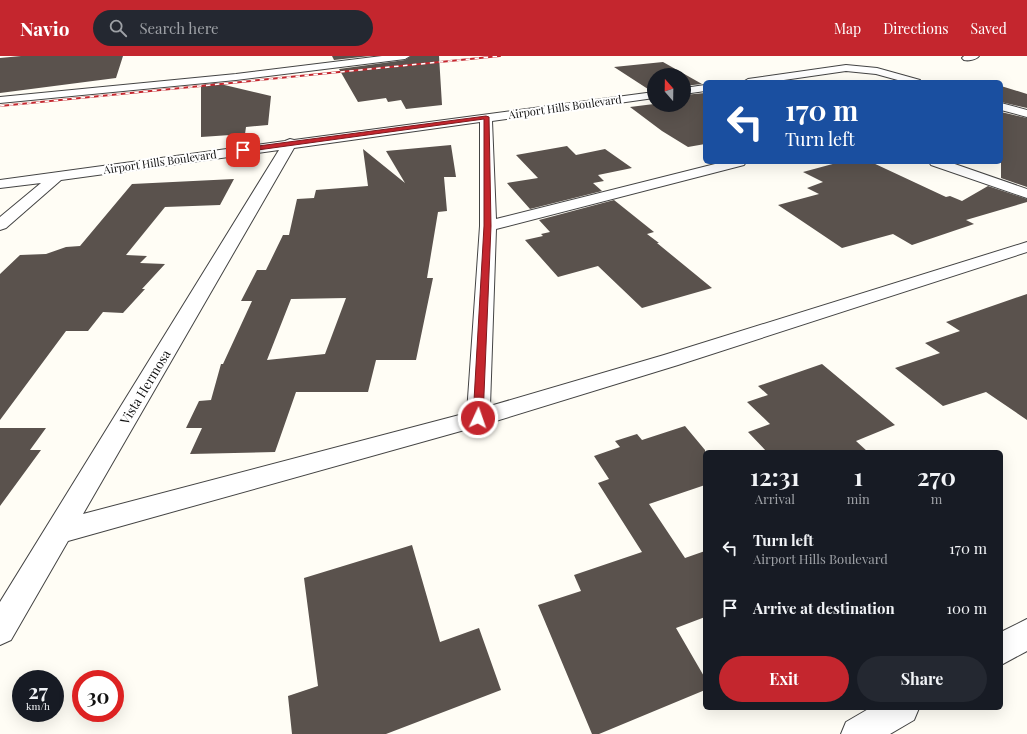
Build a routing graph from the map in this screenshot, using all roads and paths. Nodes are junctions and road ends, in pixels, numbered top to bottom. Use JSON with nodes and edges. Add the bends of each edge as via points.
{"nodes":[{"id":1,"x":405,"y":56,"type":"edge"},
{"id":2,"x":761,"y":80,"type":"edge"},
{"id":3,"x":909,"y":80,"type":"edge"},
{"id":4,"x":703,"y":88,"type":"edge"},
{"id":5,"x":691,"y":90,"type":"edge"},
{"id":6,"x":647,"y":96,"type":"edge"},
{"id":7,"x":0,"y":100,"type":"edge"},
{"id":8,"x":1003,"y":107,"type":"edge"},
{"id":9,"x":1027,"y":114,"type":"edge"},
{"id":10,"x":486,"y":117,"type":"junction"},
{"id":11,"x":290,"y":144,"type":"junction"},
{"id":12,"x":731,"y":164,"type":"edge"},
{"id":13,"x":942,"y":164,"type":"edge"},
{"id":14,"x":57,"y":176,"type":"junction"},
{"id":15,"x":0,"y":184,"type":"edge"},
{"id":16,"x":1027,"y":194,"type":"edge"},
{"id":17,"x":0,"y":225,"type":"edge"},
{"id":18,"x":488,"y":226,"type":"junction"},
{"id":19,"x":1027,"y":247,"type":"edge"},
{"id":20,"x":478,"y":418,"type":"junction"},
{"id":21,"x":60,"y":532,"type":"junction"},
{"id":22,"x":0,"y":630,"type":"edge"},
{"id":23,"x":1027,"y":634,"type":"edge"},
{"id":24,"x":1003,"y":648,"type":"edge"},
{"id":25,"x":899,"y":710,"type":"edge"},
{"id":26,"x":858,"y":734,"type":"edge"}],
"edges":[{"from":1,"to":7,"type":"street","via":[[236,77]]},
{"from":2,"to":3,"type":"street","via":[[838,68],[877,71]]},
{"from":4,"to":5,"type":"street"},
{"from":6,"to":10,"type":"street","name":"Airport Hills Boulevard"},
{"from":8,"to":9,"type":"street"},
{"from":10,"to":11,"type":"street","name":"Airport Hills Boulevard"},
{"from":10,"to":18,"type":"street"},
{"from":11,"to":14,"type":"street","name":"Airport Hills Boulevard"},
{"from":11,"to":21,"type":"street","name":"Vista Hermosa"},
{"from":12,"to":18,"type":"street"},
{"from":13,"to":16,"type":"street"},
{"from":14,"to":15,"type":"street","name":"Airport Hills Boulevard"},
{"from":14,"to":17,"type":"street"},
{"from":18,"to":20,"type":"street"},
{"from":19,"to":20,"type":"street","via":[[671,360]]},
{"from":20,"to":21,"type":"street"},
{"from":21,"to":22,"type":"street","name":"Vista Hermosa"},
{"from":23,"to":24,"type":"street"},
{"from":25,"to":26,"type":"street"}]}
